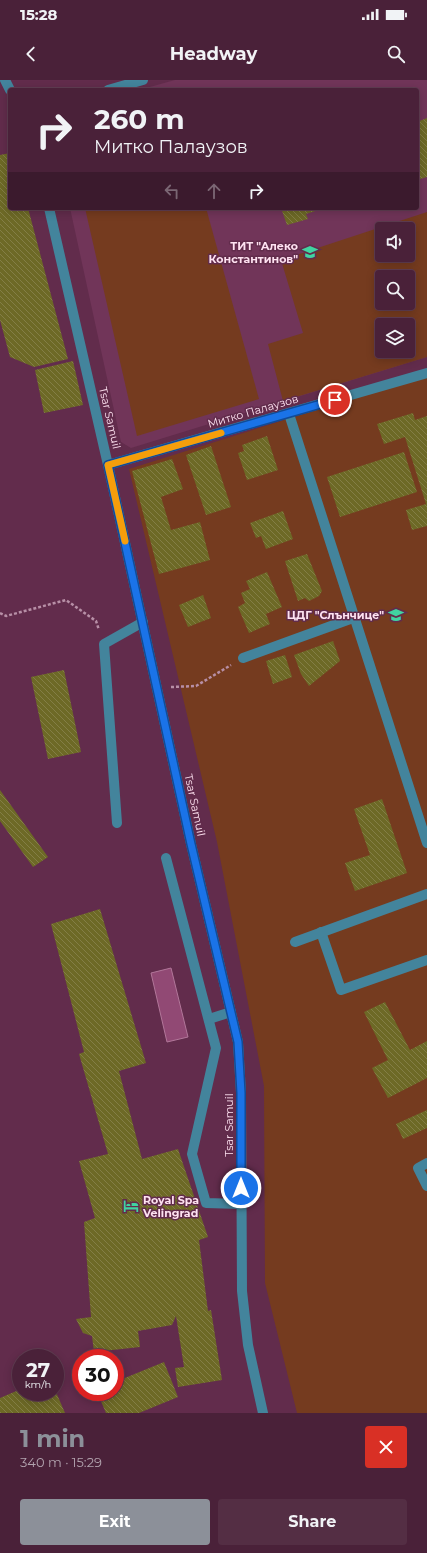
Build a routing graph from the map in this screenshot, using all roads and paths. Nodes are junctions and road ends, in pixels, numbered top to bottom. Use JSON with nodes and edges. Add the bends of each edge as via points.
{"nodes":[{"id":1,"x":143,"y":80,"type":"edge"},
{"id":2,"x":115,"y":88,"type":"edge"},
{"id":3,"x":49,"y":210,"type":"edge"},
{"id":4,"x":427,"y":373,"type":"edge"},
{"id":5,"x":289,"y":414,"type":"junction"},
{"id":6,"x":108,"y":465,"type":"junction"},
{"id":7,"x":0,"y":613,"type":"edge"},
{"id":8,"x":353,"y":618,"type":"junction"},
{"id":9,"x":143,"y":622,"type":"junction"},
{"id":10,"x":104,"y":644,"type":"junction"},
{"id":11,"x":243,"y":658,"type":"joint"},
{"id":12,"x":157,"y":688,"type":"junction"},
{"id":13,"x":117,"y":824,"type":"dead end"},
{"id":14,"x":427,"y":843,"type":"edge"},
{"id":15,"x":166,"y":858,"type":"dead end"},
{"id":16,"x":427,"y":894,"type":"edge"},
{"id":17,"x":321,"y":932,"type":"junction"},
{"id":18,"x":296,"y":942,"type":"dead end"},
{"id":19,"x":427,"y":960,"type":"edge"},
{"id":20,"x":231,"y":1012,"type":"junction"},
{"id":21,"x":209,"y":1019,"type":"junction"},
{"id":22,"x":427,"y":1163,"type":"edge"},
{"id":23,"x":427,"y":1186,"type":"edge"},
{"id":24,"x":241,"y":1204,"type":"junction"},
{"id":25,"x":264,"y":1413,"type":"edge"}],
"edges":[{"from":1,"to":2,"type":"street"},
{"from":3,"to":6,"type":"street","name":"Tsar Samuil"},
{"from":4,"to":5,"type":"street","name":"Митко Палаузов"},
{"from":5,"to":6,"type":"street","name":"Митко Палаузов"},
{"from":5,"to":8,"type":"street"},
{"from":6,"to":9,"type":"street","name":"Tsar Samuil"},
{"from":7,"to":10,"type":"path","via":[[6,616],[66,600],[96,622]]},
{"from":8,"to":11,"type":"street"},
{"from":8,"to":14,"type":"street"},
{"from":9,"to":10,"type":"street"},
{"from":9,"to":12,"type":"street","name":"Tsar Samuil"},
{"from":10,"to":13,"type":"street"},
{"from":11,"to":12,"type":"path","via":[[196,686]]},
{"from":12,"to":20,"type":"street","name":"Tsar Samuil"},
{"from":15,"to":21,"type":"street"},
{"from":16,"to":17,"type":"street"},
{"from":17,"to":18,"type":"street"},
{"from":17,"to":19,"type":"street","via":[[341,990]]},
{"from":20,"to":21,"type":"street"},
{"from":20,"to":24,"type":"street","name":"Tsar Samuil","via":[[238,1042],[241,1093]]},
{"from":21,"to":24,"type":"street","via":[[216,1048],[192,1154],[206,1204]]},
{"from":22,"to":23,"type":"street","via":[[418,1168]]},
{"from":24,"to":25,"type":"street","name":"Tsar Samuil","via":[[242,1290],[247,1337]]}]}
